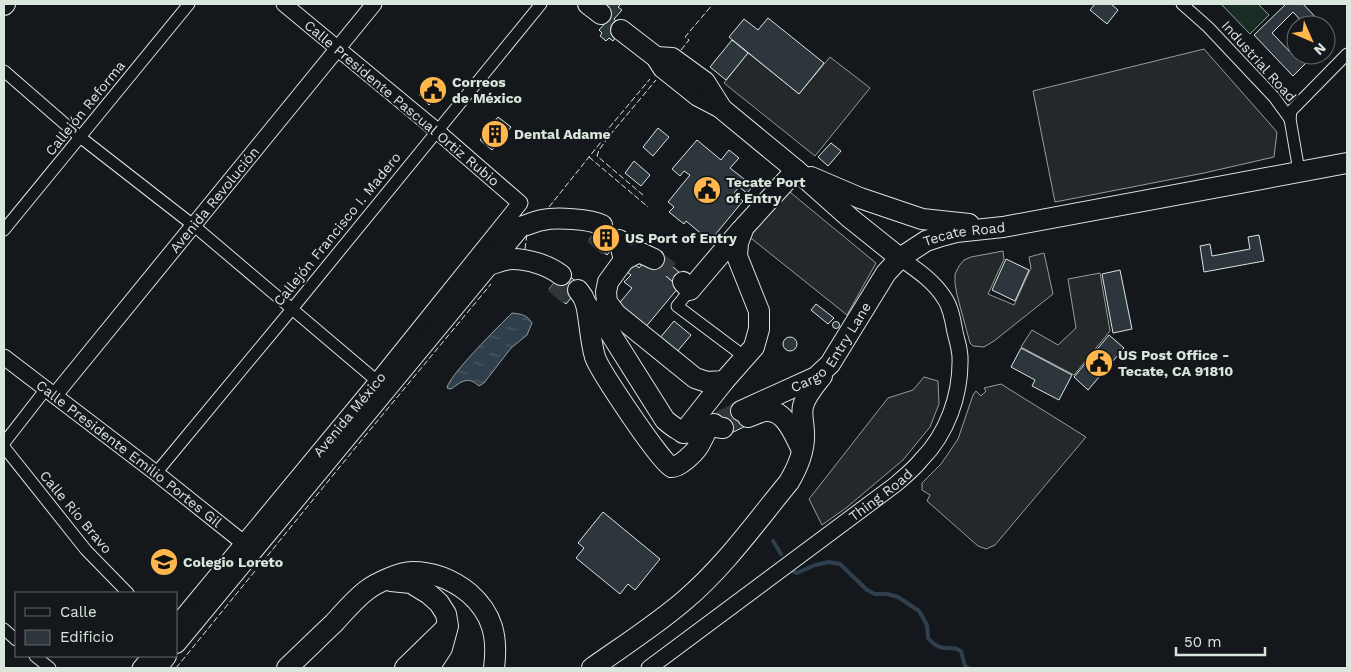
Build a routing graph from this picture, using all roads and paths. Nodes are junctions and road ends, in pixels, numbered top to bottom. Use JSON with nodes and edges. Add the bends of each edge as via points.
{"nodes":[{"id":1,"x":189,"y":4,"type":"edge"},
{"id":2,"x":284,"y":4,"type":"edge"},
{"id":3,"x":374,"y":4,"type":"edge"},
{"id":4,"x":540,"y":4,"type":"edge"},
{"id":5,"x":1182,"y":4,"type":"edge"},
{"id":6,"x":621,"y":30,"type":"dead end"},
{"id":7,"x":338,"y":48,"type":"junction"},
{"id":8,"x":1347,"y":54,"type":"edge"},
{"id":9,"x":4,"y":71,"type":"edge"},
{"id":10,"x":1290,"y":119,"type":"junction"},
{"id":11,"x":437,"y":131,"type":"junction"},
{"id":12,"x":80,"y":137,"type":"junction"},
{"id":13,"x":1347,"y":163,"type":"edge"},
{"id":14,"x":796,"y":170,"type":"junction"},
{"id":15,"x":1299,"y":172,"type":"junction"},
{"id":16,"x":520,"y":202,"type":"joint"},
{"id":17,"x":193,"y":225,"type":"junction"},
{"id":18,"x":744,"y":226,"type":"junction"},
{"id":19,"x":1003,"y":227,"type":"junction"},
{"id":20,"x":4,"y":230,"type":"edge"},
{"id":21,"x":598,"y":230,"type":"tunnel mouth"},
{"id":22,"x":900,"y":258,"type":"junction"},
{"id":23,"x":654,"y":259,"type":"tunnel mouth"},
{"id":24,"x":489,"y":265,"type":"junction"},
{"id":25,"x":557,"y":279,"type":"tunnel mouth"},
{"id":26,"x":686,"y":286,"type":"joint"},
{"id":27,"x":292,"y":309,"type":"junction"},
{"id":28,"x":4,"y":357,"type":"edge"},
{"id":29,"x":745,"y":357,"type":"junction"},
{"id":30,"x":830,"y":364,"type":"junction"},
{"id":31,"x":377,"y":381,"type":"junction"},
{"id":32,"x":724,"y":381,"type":"junction"},
{"id":33,"x":51,"y":392,"type":"junction"},
{"id":34,"x":683,"y":433,"type":"junction"},
{"id":35,"x":4,"y":443,"type":"edge"},
{"id":36,"x":4,"y":447,"type":"edge"},
{"id":37,"x":802,"y":450,"type":"junction"},
{"id":38,"x":156,"y":473,"type":"junction"},
{"id":39,"x":248,"y":546,"type":"junction"},
{"id":40,"x":384,"y":580,"type":"junction"},
{"id":41,"x":127,"y":592,"type":"edge"},
{"id":42,"x":178,"y":622,"type":"edge"},
{"id":43,"x":448,"y":626,"type":"junction"},
{"id":44,"x":4,"y":629,"type":"edge"},
{"id":45,"x":15,"y":639,"type":"edge"},
{"id":46,"x":178,"y":640,"type":"edge"},
{"id":47,"x":36,"y":657,"type":"edge"},
{"id":48,"x":149,"y":657,"type":"edge"},
{"id":49,"x":165,"y":657,"type":"edge"},
{"id":50,"x":50,"y":668,"type":"edge"},
{"id":51,"x":140,"y":668,"type":"edge"},
{"id":52,"x":156,"y":668,"type":"edge"},
{"id":53,"x":287,"y":668,"type":"edge"},
{"id":54,"x":406,"y":668,"type":"edge"},
{"id":55,"x":430,"y":668,"type":"edge"},
{"id":56,"x":494,"y":668,"type":"edge"},
{"id":57,"x":592,"y":668,"type":"edge"},
{"id":58,"x":649,"y":668,"type":"edge"}],
"edges":[{"from":1,"to":12,"type":"street","name":"Callejón Reforma"},
{"from":2,"to":7,"type":"street","name":"Calle Presidente Pascual Ortiz Rubio"},
{"from":3,"to":7,"type":"street","name":"Avenida Revolución"},
{"from":4,"to":11,"type":"street","name":"Callejón Francisco I. Madero"},
{"from":5,"to":10,"type":"street","name":"Industrial Road","via":[[1208,26],[1274,97]]},
{"from":6,"to":14,"type":"highway","via":[[656,56],[672,58],[705,82],[722,108]]},
{"from":7,"to":11,"type":"street","name":"Calle Presidente Pascual Ortiz Rubio"},
{"from":7,"to":17,"type":"street","name":"Avenida Revolución"},
{"from":8,"to":10,"type":"street","via":[[1291,111]]},
{"from":9,"to":12,"type":"street"},
{"from":10,"to":15,"type":"street"},
{"from":11,"to":16,"type":"street","name":"Calle Presidente Pascual Ortiz Rubio"},
{"from":11,"to":27,"type":"street","name":"Callejón Francisco I. Madero"},
{"from":12,"to":17,"type":"street"},
{"from":12,"to":20,"type":"street","name":"Callejón Reforma"},
{"from":13,"to":15,"type":"highway","name":"Tecate Road"},
{"from":14,"to":18,"type":"highway"},
{"from":14,"to":19,"type":"highway","via":[[860,198],[922,219]]},
{"from":14,"to":22,"type":"highway"},
{"from":15,"to":19,"type":"highway","name":"Tecate Road"},
{"from":16,"to":31,"type":"street","name":"Avenida México"},
{"from":17,"to":27,"type":"street"},
{"from":17,"to":33,"type":"street","name":"Avenida Revolución"},
{"from":18,"to":26,"type":"highway"},
{"from":18,"to":29,"type":"highway","via":[[737,256],[759,311],[754,347]]},
{"from":19,"to":22,"type":"highway","name":"Tecate Road","via":[[941,236],[926,241]]},
{"from":21,"to":24,"type":"highway","via":[[520,227]]},
{"from":22,"to":30,"type":"highway","name":"Cargo Entry Lane","via":[[886,273]]},
{"from":22,"to":58,"type":"street","name":"Thing Road","via":[[931,280],[946,300],[952,315],[960,359],[958,389],[940,437],[922,460],[896,484]]},
{"from":23,"to":32,"type":"highway","via":[[639,252],[618,250],[608,282],[607,302],[616,314],[696,378],[708,382]]},
{"from":24,"to":25,"type":"highway","via":[[508,272]]},
{"from":24,"to":39,"type":"highway"},
{"from":26,"to":29,"type":"street","via":[[677,306]]},
{"from":27,"to":31,"type":"street"},
{"from":27,"to":38,"type":"street","name":"Callejón Francisco I. Madero"},
{"from":28,"to":33,"type":"street","name":"Calle Presidente Emilio Portes Gil"},
{"from":29,"to":32,"type":"highway"},
{"from":30,"to":37,"type":"highway","via":[[803,406]]},
{"from":30,"to":37,"type":"highway","name":"Cargo Entry Lane","via":[[816,377],[743,415],[775,412],[789,426]]},
{"from":31,"to":39,"type":"street","name":"Avenida México"},
{"from":32,"to":34,"type":"highway"},
{"from":33,"to":35,"type":"street"},
{"from":33,"to":38,"type":"street","name":"Calle Presidente Emilio Portes Gil"},
{"from":34,"to":34,"type":"highway","via":[[665,420],[607,328],[579,297],[596,359],[626,408],[669,466],[680,464],[690,456],[717,425]]},
{"from":36,"to":41,"type":"street","name":"Calle Río Bravo","via":[[86,550]]},
{"from":37,"to":57,"type":"highway","via":[[798,467],[789,482],[716,571],[686,600]]},
{"from":38,"to":39,"type":"street","name":"Calle Presidente Emilio Portes Gil"},
{"from":39,"to":42,"type":"street","name":"Avenida México"},
{"from":39,"to":46,"type":"highway"},
{"from":40,"to":43,"type":"highway","via":[[411,583],[429,594],[446,614]]},
{"from":40,"to":53,"type":"highway","via":[[366,590]]},
{"from":40,"to":56,"type":"highway","via":[[411,572],[436,575],[461,587],[479,602],[490,618],[496,639]]},
{"from":43,"to":54,"type":"highway"},
{"from":43,"to":55,"type":"highway","via":[[442,648]]},
{"from":44,"to":45,"type":"street"},
{"from":47,"to":50,"type":"street"},
{"from":48,"to":51,"type":"street"},
{"from":49,"to":52,"type":"highway"}]}
